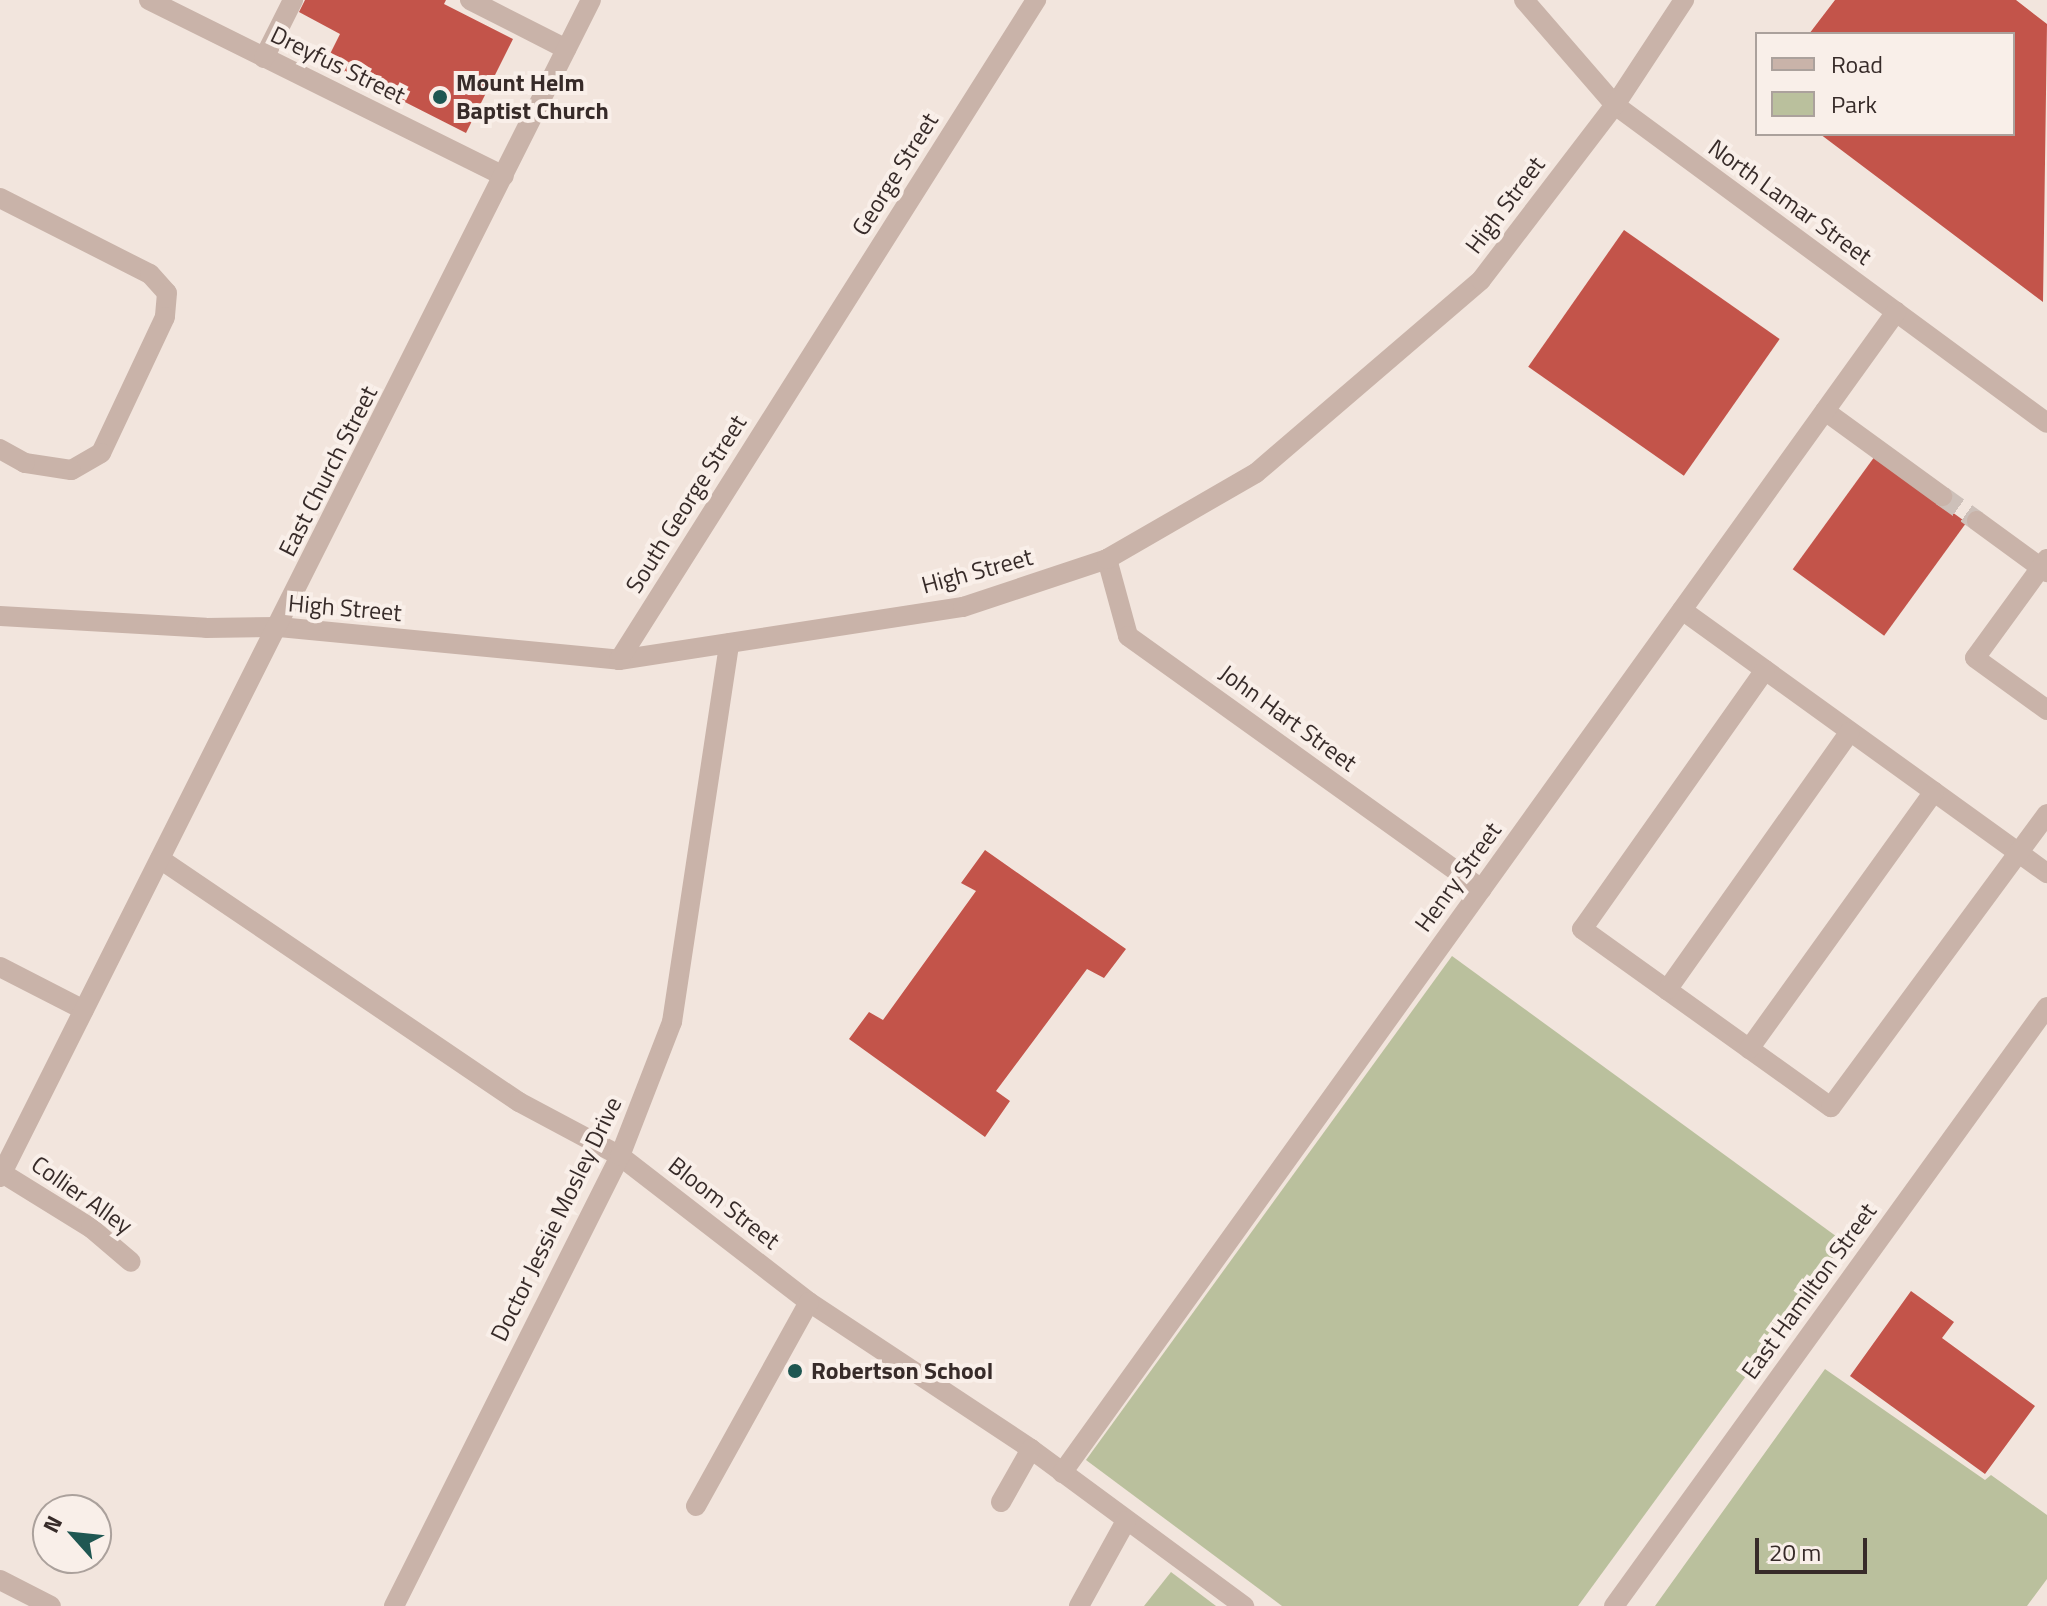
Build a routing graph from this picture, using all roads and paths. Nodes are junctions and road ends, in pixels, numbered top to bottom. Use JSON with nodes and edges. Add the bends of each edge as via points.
{"nodes":[{"id":1,"x":149,"y":0,"type":"edge"},
{"id":2,"x":293,"y":0,"type":"edge"},
{"id":3,"x":470,"y":0,"type":"edge"},
{"id":4,"x":591,"y":0,"type":"edge"},
{"id":5,"x":1036,"y":0,"type":"edge"},
{"id":6,"x":1524,"y":0,"type":"edge"},
{"id":7,"x":1684,"y":0,"type":"edge"},
{"id":8,"x":566,"y":49,"type":"junction"},
{"id":9,"x":264,"y":58,"type":"junction"},
{"id":10,"x":1615,"y":105,"type":"junction"},
{"id":11,"x":504,"y":176,"type":"junction"},
{"id":12,"x":0,"y":198,"type":"edge"},
{"id":13,"x":1896,"y":312,"type":"junction"},
{"id":14,"x":797,"y":375,"type":"joint"},
{"id":15,"x":1825,"y":411,"type":"junction"},
{"id":16,"x":2045,"y":417,"type":"edge"},
{"id":17,"x":0,"y":449,"type":"edge"},
{"id":18,"x":1942,"y":496,"type":"tunnel mouth"},
{"id":19,"x":1977,"y":521,"type":"tunnel mouth"},
{"id":20,"x":1107,"y":559,"type":"junction"},
{"id":21,"x":2045,"y":566,"type":"edge"},
{"id":22,"x":1682,"y":610,"type":"junction"},
{"id":23,"x":0,"y":616,"type":"edge"},
{"id":24,"x":279,"y":627,"type":"junction"},
{"id":25,"x":729,"y":643,"type":"junction"},
{"id":26,"x":619,"y":660,"type":"junction"},
{"id":27,"x":1765,"y":670,"type":"junction"},
{"id":28,"x":2047,"y":710,"type":"edge"},
{"id":29,"x":1850,"y":732,"type":"junction"},
{"id":30,"x":1934,"y":792,"type":"junction"},
{"id":31,"x":2047,"y":814,"type":"edge"},
{"id":32,"x":2019,"y":853,"type":"junction"},
{"id":33,"x":160,"y":859,"type":"junction"},
{"id":34,"x":2047,"y":873,"type":"edge"},
{"id":35,"x":1482,"y":889,"type":"junction"},
{"id":36,"x":0,"y":967,"type":"edge"},
{"id":37,"x":1667,"y":990,"type":"junction"},
{"id":38,"x":2047,"y":1007,"type":"edge"},
{"id":39,"x":84,"y":1010,"type":"junction"},
{"id":40,"x":1749,"y":1049,"type":"junction"},
{"id":41,"x":620,"y":1156,"type":"junction"},
{"id":42,"x":3,"y":1164,"type":"edge"},
{"id":43,"x":131,"y":1262,"type":"dead end"},
{"id":44,"x":809,"y":1302,"type":"junction"},
{"id":45,"x":1031,"y":1449,"type":"junction"},
{"id":46,"x":1062,"y":1473,"type":"junction"},
{"id":47,"x":1001,"y":1502,"type":"dead end"},
{"id":48,"x":696,"y":1506,"type":"dead end"},
{"id":49,"x":1126,"y":1521,"type":"junction"},
{"id":50,"x":0,"y":1580,"type":"edge"},
{"id":51,"x":46,"y":1605,"type":"edge"},
{"id":52,"x":394,"y":1606,"type":"edge"},
{"id":53,"x":1079,"y":1606,"type":"edge"},
{"id":54,"x":1244,"y":1606,"type":"edge"},
{"id":55,"x":1614,"y":1606,"type":"edge"}],
"edges":[{"from":1,"to":9,"type":"street","name":"Dreyfus Street"},
{"from":2,"to":9,"type":"street"},
{"from":3,"to":8,"type":"street"},
{"from":4,"to":8,"type":"street","name":"East Church Street"},
{"from":5,"to":14,"type":"street","name":"George Street"},
{"from":6,"to":10,"type":"street","name":"North Lamar Street"},
{"from":7,"to":10,"type":"street","name":"High Street"},
{"from":8,"to":11,"type":"street","name":"East Church Street"},
{"from":9,"to":11,"type":"street","name":"Dreyfus Street"},
{"from":10,"to":13,"type":"street","name":"North Lamar Street"},
{"from":10,"to":20,"type":"street","name":"High Street","via":[[1469,291],[1256,473]]},
{"from":11,"to":24,"type":"street","name":"East Church Street"},
{"from":12,"to":17,"type":"street","via":[[150,274],[167,293],[165,317],[101,453],[71,470],[25,463]]},
{"from":13,"to":15,"type":"street","name":"Henry Street"},
{"from":13,"to":16,"type":"street","name":"North Lamar Street"},
{"from":14,"to":26,"type":"street","name":"South George Street"},
{"from":15,"to":18,"type":"street"},
{"from":15,"to":22,"type":"street","name":"Henry Street"},
{"from":19,"to":21,"type":"street"},
{"from":20,"to":25,"type":"street","name":"High Street","via":[[963,607]]},
{"from":20,"to":35,"type":"street","name":"John Hart Street","via":[[1128,636]]},
{"from":21,"to":28,"type":"street","via":[[1975,658]]},
{"from":22,"to":27,"type":"street"},
{"from":22,"to":35,"type":"street","name":"Henry Street"},
{"from":23,"to":24,"type":"street","name":"High Street"},
{"from":24,"to":26,"type":"street","name":"High Street"},
{"from":24,"to":33,"type":"street","name":"East Church Street"},
{"from":25,"to":26,"type":"street","name":"High Street"},
{"from":25,"to":41,"type":"street","name":"Doctor Jessie Mosley Drive","via":[[672,1022]]},
{"from":27,"to":29,"type":"street"},
{"from":27,"to":37,"type":"street","via":[[1582,929]]},
{"from":29,"to":30,"type":"street"},
{"from":29,"to":37,"type":"street"},
{"from":30,"to":32,"type":"street"},
{"from":30,"to":40,"type":"street"},
{"from":31,"to":32,"type":"street"},
{"from":32,"to":34,"type":"street"},
{"from":32,"to":40,"type":"street","via":[[1831,1107]]},
{"from":33,"to":39,"type":"street","name":"East Church Street"},
{"from":33,"to":41,"type":"street","name":"Bloom Street","via":[[519,1102]]},
{"from":35,"to":46,"type":"street","name":"Henry Street"},
{"from":36,"to":39,"type":"street"},
{"from":37,"to":40,"type":"street"},
{"from":38,"to":55,"type":"street","name":"East Hamilton Street"},
{"from":39,"to":42,"type":"street","name":"East Church Street"},
{"from":41,"to":44,"type":"street","name":"Bloom Street"},
{"from":41,"to":52,"type":"street","name":"Doctor Jessie Mosley Drive"},
{"from":42,"to":43,"type":"street","name":"Collier Alley"},
{"from":44,"to":45,"type":"street","name":"Bloom Street"},
{"from":44,"to":48,"type":"street"},
{"from":45,"to":46,"type":"street","name":"Bloom Street"},
{"from":45,"to":47,"type":"street"},
{"from":46,"to":49,"type":"street","name":"Bloom Street"},
{"from":49,"to":53,"type":"street"},
{"from":49,"to":54,"type":"street","name":"Bloom Street"},
{"from":50,"to":51,"type":"street"}]}
